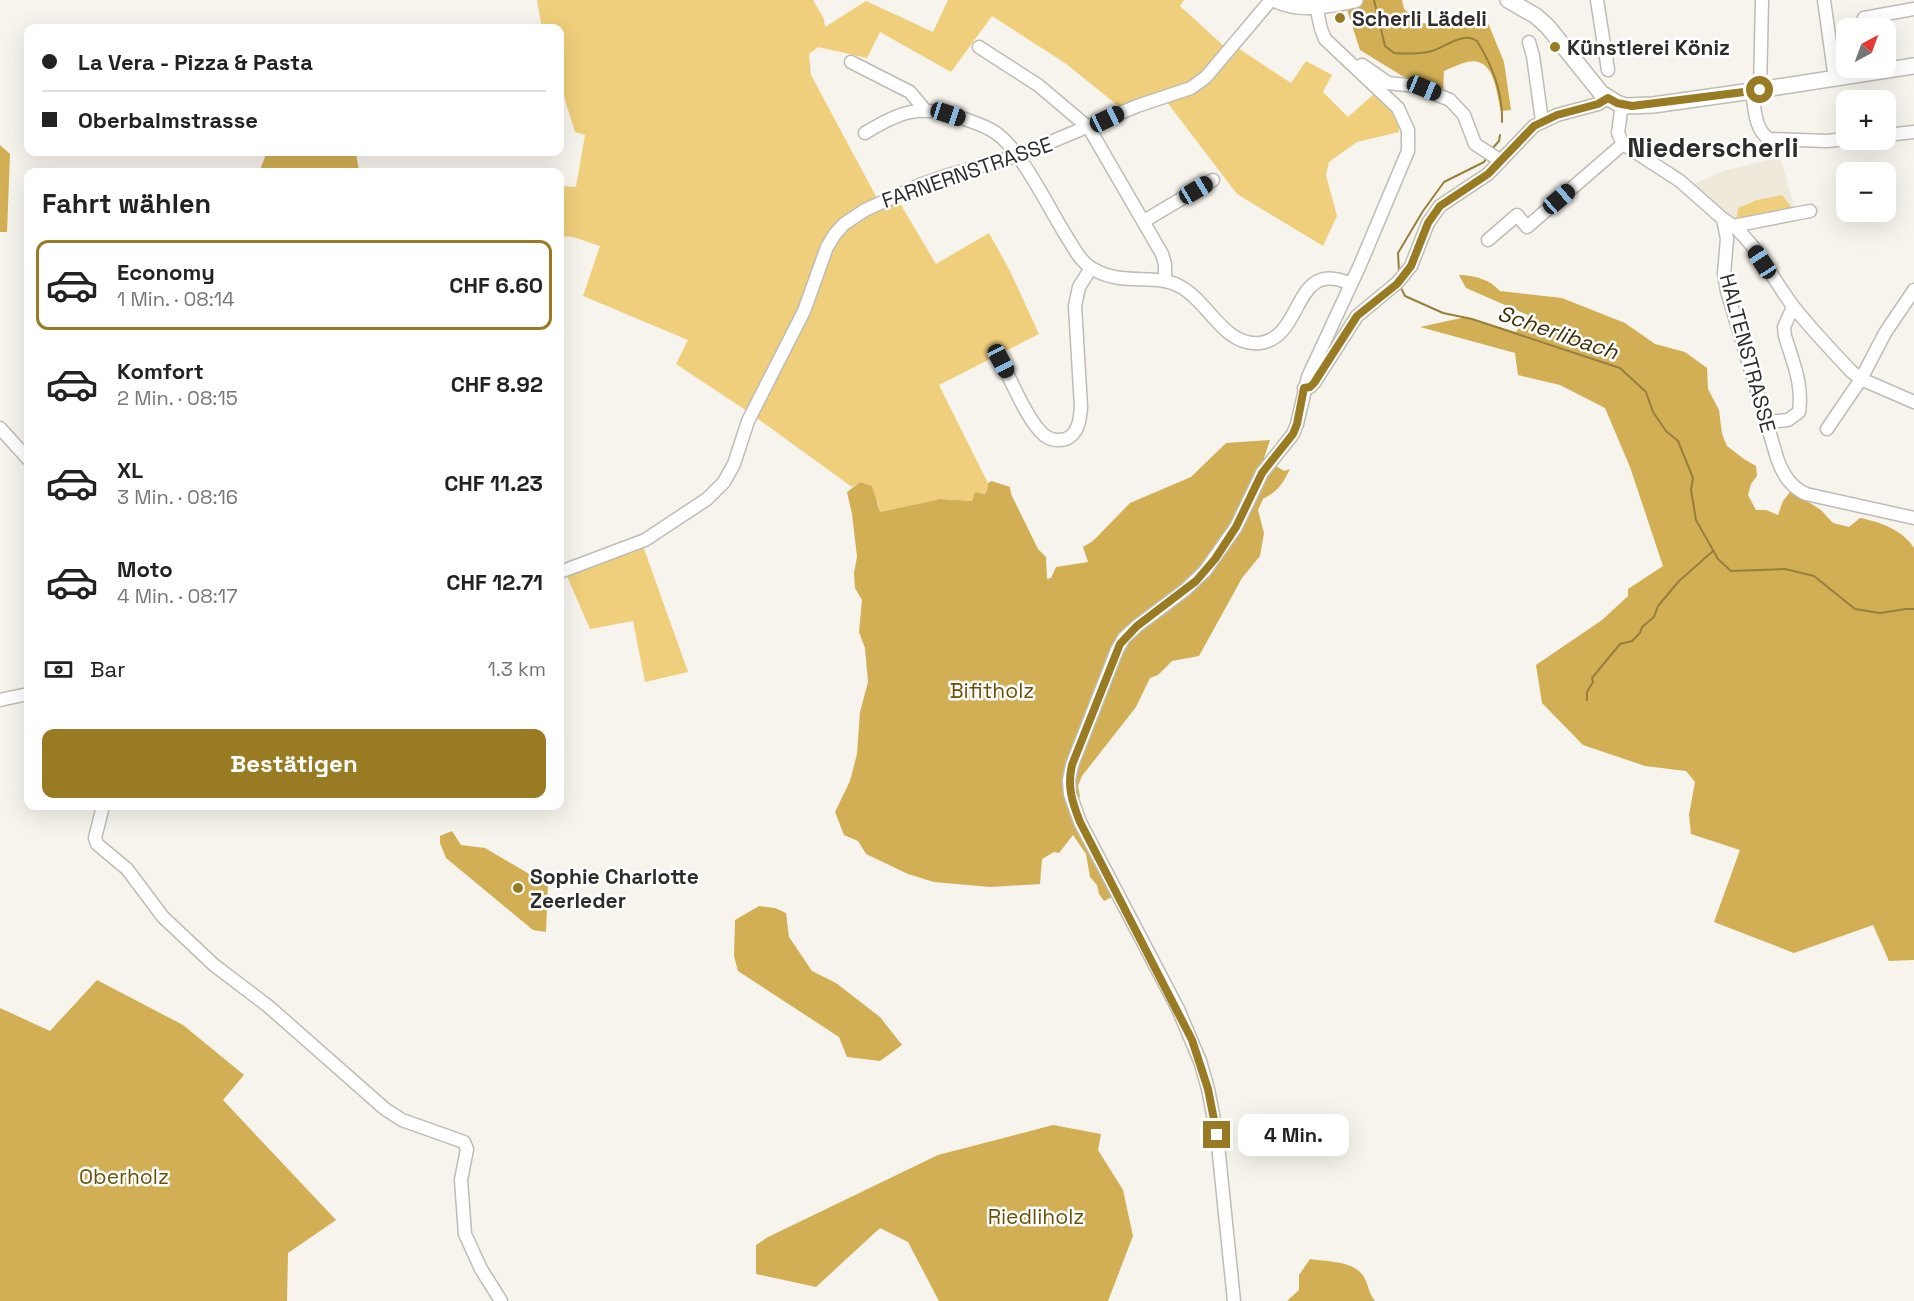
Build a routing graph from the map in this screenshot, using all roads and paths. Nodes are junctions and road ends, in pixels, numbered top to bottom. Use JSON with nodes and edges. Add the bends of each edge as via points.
{"nodes":[{"id":1,"x":1271,"y":0,"type":"edge"},
{"id":2,"x":1276,"y":0,"type":"edge"},
{"id":3,"x":1508,"y":0,"type":"edge"},
{"id":4,"x":1597,"y":0,"type":"edge"},
{"id":5,"x":1762,"y":0,"type":"edge"},
{"id":6,"x":1824,"y":0,"type":"edge"},
{"id":7,"x":1349,"y":1,"type":"edge"},
{"id":8,"x":1316,"y":6,"type":"junction"},
{"id":9,"x":1914,"y":9,"type":"edge"},
{"id":10,"x":1864,"y":18,"type":"dead end"},
{"id":11,"x":1529,"y":42,"type":"dead end"},
{"id":12,"x":979,"y":47,"type":"dead end"},
{"id":13,"x":1335,"y":50,"type":"junction"},
{"id":14,"x":851,"y":62,"type":"dead end"},
{"id":15,"x":1914,"y":66,"type":"edge"},
{"id":16,"x":1608,"y":70,"type":"dead end"},
{"id":17,"x":1835,"y":79,"type":"junction"},
{"id":18,"x":1756,"y":91,"type":"junction"},
{"id":19,"x":1608,"y":98,"type":"junction"},
{"id":20,"x":1622,"y":105,"type":"junction"},
{"id":21,"x":925,"y":110,"type":"junction"},
{"id":22,"x":1542,"y":122,"type":"junction"},
{"id":23,"x":1089,"y":128,"type":"junction"},
{"id":24,"x":1914,"y":132,"type":"edge"},
{"id":25,"x":865,"y":133,"type":"dead end"},
{"id":26,"x":1896,"y":134,"type":"edge"},
{"id":27,"x":1836,"y":140,"type":"edge"},
{"id":28,"x":1623,"y":144,"type":"junction"},
{"id":29,"x":1017,"y":156,"type":"junction"},
{"id":30,"x":1498,"y":159,"type":"junction"},
{"id":31,"x":1213,"y":180,"type":"dead end"},
{"id":32,"x":1810,"y":212,"type":"dead end"},
{"id":33,"x":1144,"y":221,"type":"junction"},
{"id":34,"x":1728,"y":223,"type":"junction"},
{"id":35,"x":1488,"y":240,"type":"dead end"},
{"id":36,"x":1091,"y":268,"type":"junction"},
{"id":37,"x":1165,"y":281,"type":"junction"},
{"id":38,"x":1351,"y":284,"type":"junction"},
{"id":39,"x":1914,"y":290,"type":"edge"},
{"id":40,"x":1793,"y":306,"type":"junction"},
{"id":41,"x":1001,"y":361,"type":"dead end"},
{"id":42,"x":1861,"y":379,"type":"junction"},
{"id":43,"x":1304,"y":388,"type":"junction"},
{"id":44,"x":1914,"y":402,"type":"edge"},
{"id":45,"x":1767,"y":423,"type":"junction"},
{"id":46,"x":0,"y":428,"type":"edge"},
{"id":47,"x":1827,"y":429,"type":"dead end"},
{"id":48,"x":24,"y":455,"type":"edge"},
{"id":49,"x":1914,"y":518,"type":"edge"},
{"id":50,"x":564,"y":570,"type":"edge"},
{"id":51,"x":24,"y":695,"type":"edge"},
{"id":52,"x":0,"y":700,"type":"edge"},
{"id":53,"x":102,"y":810,"type":"edge"},
{"id":54,"x":501,"y":1301,"type":"edge"},
{"id":55,"x":1234,"y":1301,"type":"edge"}],
"edges":[{"from":1,"to":23,"type":"street","name":"FARNERNSTRASSE","via":[[1197,85]]},
{"from":2,"to":8,"type":"main road","via":[[1294,6]]},
{"from":3,"to":19,"type":"main road","via":[[1548,27]]},
{"from":4,"to":16,"type":"street"},
{"from":5,"to":18,"type":"street"},
{"from":6,"to":17,"type":"street"},
{"from":7,"to":8,"type":"main road"},
{"from":8,"to":13,"type":"street","via":[[1322,33]]},
{"from":9,"to":10,"type":"street"},
{"from":11,"to":22,"type":"street"},
{"from":12,"to":23,"type":"street","via":[[1038,85]]},
{"from":13,"to":30,"type":"street","via":[[1348,54],[1388,83],[1420,87],[1450,100],[1464,115],[1471,138]]},
{"from":13,"to":38,"type":"street","via":[[1395,104],[1405,120],[1409,140],[1404,163]]},
{"from":14,"to":21,"type":"street","via":[[910,92]]},
{"from":15,"to":17,"type":"main road"},
{"from":17,"to":18,"type":"main road"},
{"from":18,"to":20,"type":"main road","via":[[1653,105]]},
{"from":18,"to":27,"type":"street","via":[[1758,127],[1769,139]]},
{"from":19,"to":20,"type":"main road"},
{"from":19,"to":22,"type":"street"},
{"from":20,"to":28,"type":"street","via":[[1618,133]]},
{"from":21,"to":25,"type":"street","via":[[894,116]]},
{"from":21,"to":29,"type":"street","via":[[987,127]]},
{"from":22,"to":30,"type":"street"},
{"from":23,"to":29,"type":"street","name":"FARNERNSTRASSE"},
{"from":23,"to":33,"type":"street"},
{"from":24,"to":26,"type":"street"},
{"from":28,"to":34,"type":"street","via":[[1680,181]]},
{"from":28,"to":35,"type":"street","via":[[1527,227],[1517,215]]},
{"from":29,"to":36,"type":"street","via":[[1075,250]]},
{"from":29,"to":50,"type":"street","name":"FARNERNSTRASSE","via":[[922,184],[876,204],[844,224],[827,247],[804,311],[748,421],[724,482],[707,499],[645,540]]},
{"from":30,"to":43,"type":"street","via":[[1488,174],[1440,206],[1428,223],[1411,266],[1397,284],[1357,316],[1314,383]]},
{"from":31,"to":33,"type":"street"},
{"from":32,"to":34,"type":"street"},
{"from":33,"to":37,"type":"street","via":[[1162,254]]},
{"from":34,"to":40,"type":"street","via":[[1751,246]]},
{"from":34,"to":45,"type":"street","name":"HALTENSTRASSE","via":[[1724,274],[1727,291]]},
{"from":36,"to":37,"type":"street","via":[[1125,280]]},
{"from":36,"to":41,"type":"street","via":[[1079,287],[1075,306],[1081,407],[1075,433],[1056,440],[1043,435]]},
{"from":37,"to":38,"type":"street","via":[[1192,293],[1236,339],[1259,343],[1284,329],[1305,293],[1319,281],[1331,277]]},
{"from":38,"to":43,"type":"street"},
{"from":39,"to":42,"type":"street"},
{"from":40,"to":42,"type":"street"},
{"from":40,"to":45,"type":"street","via":[[1785,336],[1800,385],[1799,412],[1788,420]]},
{"from":42,"to":44,"type":"street"},
{"from":42,"to":47,"type":"street"},
{"from":43,"to":55,"type":"street","via":[[1293,434],[1262,473],[1236,527],[1215,559],[1196,581],[1137,626],[1120,644],[1069,780],[1080,822],[1178,1009],[1200,1061],[1217,1135]]},
{"from":45,"to":49,"type":"street","name":"HALTENSTRASSE","via":[[1782,471],[1797,490]]},
{"from":46,"to":48,"type":"street"},
{"from":51,"to":52,"type":"street"},
{"from":53,"to":54,"type":"street","via":[[95,838],[98,846],[123,866],[163,917],[214,965],[275,1011],[393,1116],[466,1143],[461,1180],[467,1241]]}]}
